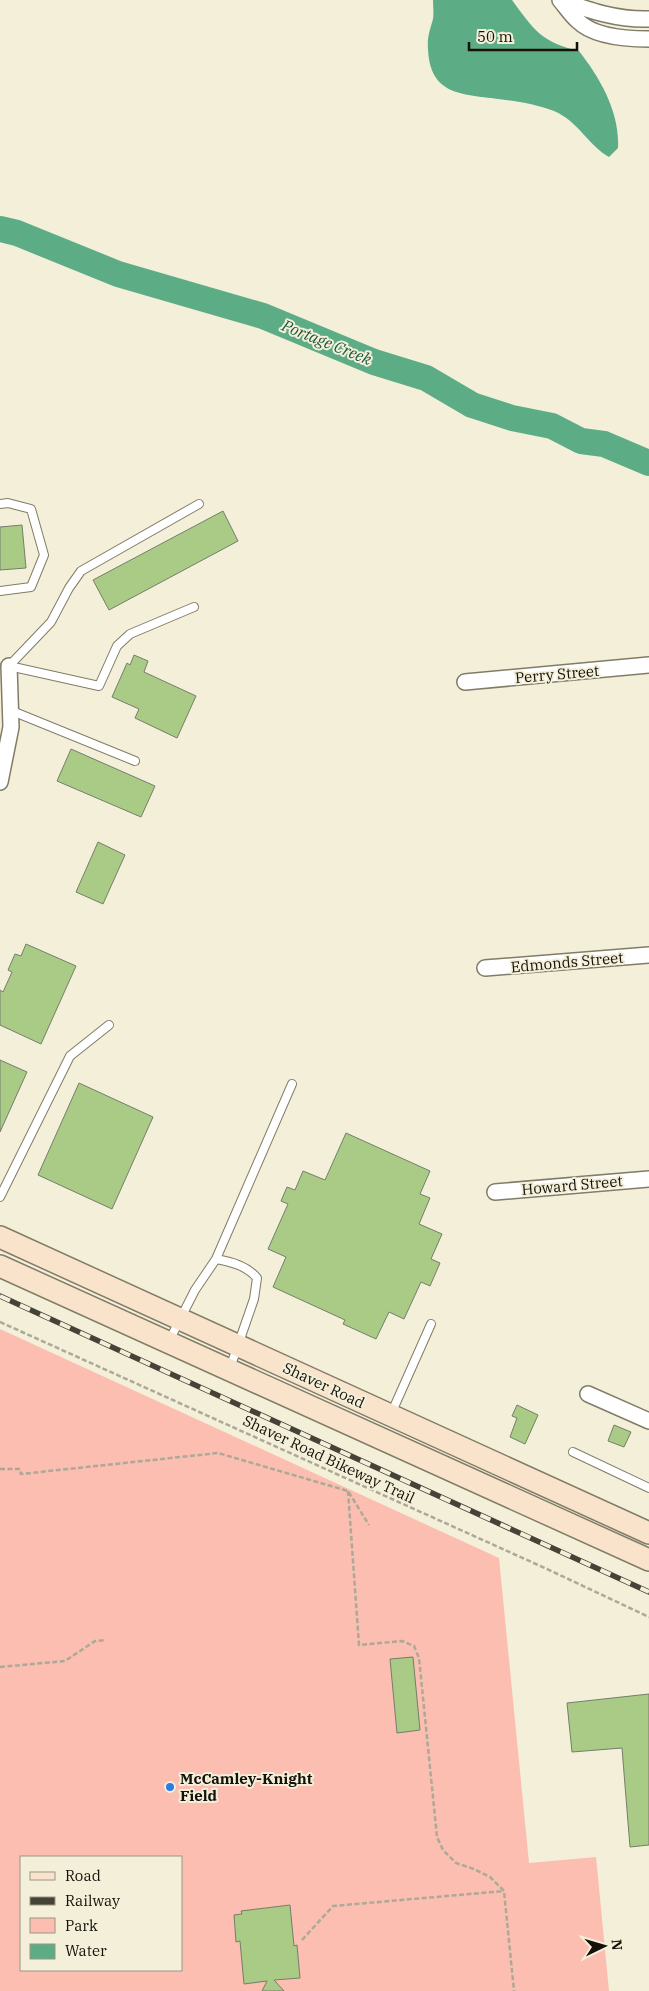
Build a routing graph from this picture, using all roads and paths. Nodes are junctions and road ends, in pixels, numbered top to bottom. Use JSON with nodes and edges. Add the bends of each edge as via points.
{"nodes":[{"id":1,"x":560,"y":0,"type":"edge"},
{"id":2,"x":649,"y":19,"type":"edge"},
{"id":3,"x":649,"y":39,"type":"edge"},
{"id":4,"x":0,"y":504,"type":"edge"},
{"id":5,"x":199,"y":504,"type":"dead end"},
{"id":6,"x":0,"y":591,"type":"edge"},
{"id":7,"x":194,"y":607,"type":"dead end"},
{"id":8,"x":649,"y":665,"type":"edge"},
{"id":9,"x":9,"y":666,"type":"junction"},
{"id":10,"x":465,"y":682,"type":"dead end"},
{"id":11,"x":12,"y":712,"type":"junction"},
{"id":12,"x":135,"y":761,"type":"dead end"},
{"id":13,"x":0,"y":782,"type":"edge"},
{"id":14,"x":649,"y":955,"type":"edge"},
{"id":15,"x":485,"y":968,"type":"dead end"},
{"id":16,"x":109,"y":1025,"type":"dead end"},
{"id":17,"x":292,"y":1084,"type":"dead end"},
{"id":18,"x":649,"y":1178,"type":"edge"},
{"id":19,"x":495,"y":1192,"type":"dead end"},
{"id":20,"x":0,"y":1197,"type":"edge"},
{"id":21,"x":0,"y":1237,"type":"edge"},
{"id":22,"x":216,"y":1259,"type":"junction"},
{"id":23,"x":0,"y":1266,"type":"edge"},
{"id":24,"x":181,"y":1318,"type":"junction"},
{"id":25,"x":0,"y":1322,"type":"edge"},
{"id":26,"x":431,"y":1324,"type":"dead end"},
{"id":27,"x":168,"y":1343,"type":"junction"},
{"id":28,"x":238,"y":1345,"type":"junction"},
{"id":29,"x":229,"y":1371,"type":"junction"},
{"id":30,"x":588,"y":1394,"type":"dead end"},
{"id":31,"x":390,"y":1416,"type":"junction"},
{"id":32,"x":649,"y":1421,"type":"edge"},
{"id":33,"x":573,"y":1452,"type":"dead end"},
{"id":34,"x":0,"y":1469,"type":"edge"},
{"id":35,"x":649,"y":1488,"type":"edge"},
{"id":36,"x":348,"y":1492,"type":"junction"},
{"id":37,"x":369,"y":1525,"type":"dead end"},
{"id":38,"x":649,"y":1533,"type":"edge"},
{"id":39,"x":649,"y":1560,"type":"edge"},
{"id":40,"x":649,"y":1617,"type":"edge"},
{"id":41,"x":106,"y":1640,"type":"dead end"},
{"id":42,"x":0,"y":1667,"type":"edge"},
{"id":43,"x":504,"y":1891,"type":"junction"},
{"id":44,"x":302,"y":1940,"type":"dead end"},
{"id":45,"x":514,"y":1991,"type":"edge"}],
"edges":[{"from":1,"to":2,"type":"street","via":[[604,15]]},
{"from":1,"to":3,"type":"street","via":[[579,23],[602,34]]},
{"from":4,"to":6,"type":"lane","via":[[31,509],[44,555],[31,587]]},
{"from":5,"to":9,"type":"lane","via":[[81,571],[50,622]]},
{"from":7,"to":9,"type":"lane","via":[[130,634],[117,646],[99,686]]},
{"from":8,"to":10,"type":"street","name":"Perry Street"},
{"from":9,"to":11,"type":"street"},
{"from":11,"to":12,"type":"lane"},
{"from":11,"to":13,"type":"street"},
{"from":14,"to":15,"type":"street","name":"Edmonds Street"},
{"from":16,"to":20,"type":"lane","via":[[70,1056]]},
{"from":17,"to":22,"type":"lane"},
{"from":18,"to":19,"type":"street","name":"Howard Street"},
{"from":21,"to":24,"type":"main road","name":"Shaver Road"},
{"from":22,"to":24,"type":"lane"},
{"from":22,"to":28,"type":"lane","via":[[233,1262],[252,1271],[257,1278],[254,1299]]},
{"from":23,"to":27,"type":"main road","name":"Shaver Road"},
{"from":24,"to":27,"type":"lane"},
{"from":24,"to":28,"type":"main road","name":"Shaver Road"},
{"from":25,"to":40,"type":"path","name":"Shaver Road Bikeway Trail"},
{"from":26,"to":31,"type":"lane"},
{"from":27,"to":29,"type":"main road","name":"Shaver Road"},
{"from":28,"to":29,"type":"lane"},
{"from":28,"to":31,"type":"main road","name":"Shaver Road"},
{"from":29,"to":39,"type":"main road","name":"Shaver Road"},
{"from":30,"to":32,"type":"street"},
{"from":31,"to":38,"type":"main road","name":"Shaver Road"},
{"from":33,"to":35,"type":"lane"},
{"from":34,"to":36,"type":"path","via":[[20,1469],[21,1474],[218,1454]]},
{"from":36,"to":37,"type":"path"},
{"from":36,"to":43,"type":"path","via":[[359,1645],[402,1641],[414,1646],[419,1658],[437,1836],[443,1850],[456,1863],[490,1877]]},
{"from":41,"to":42,"type":"path","via":[[95,1641],[65,1661]]},
{"from":43,"to":44,"type":"path","via":[[333,1906]]},
{"from":43,"to":45,"type":"path"}]}
